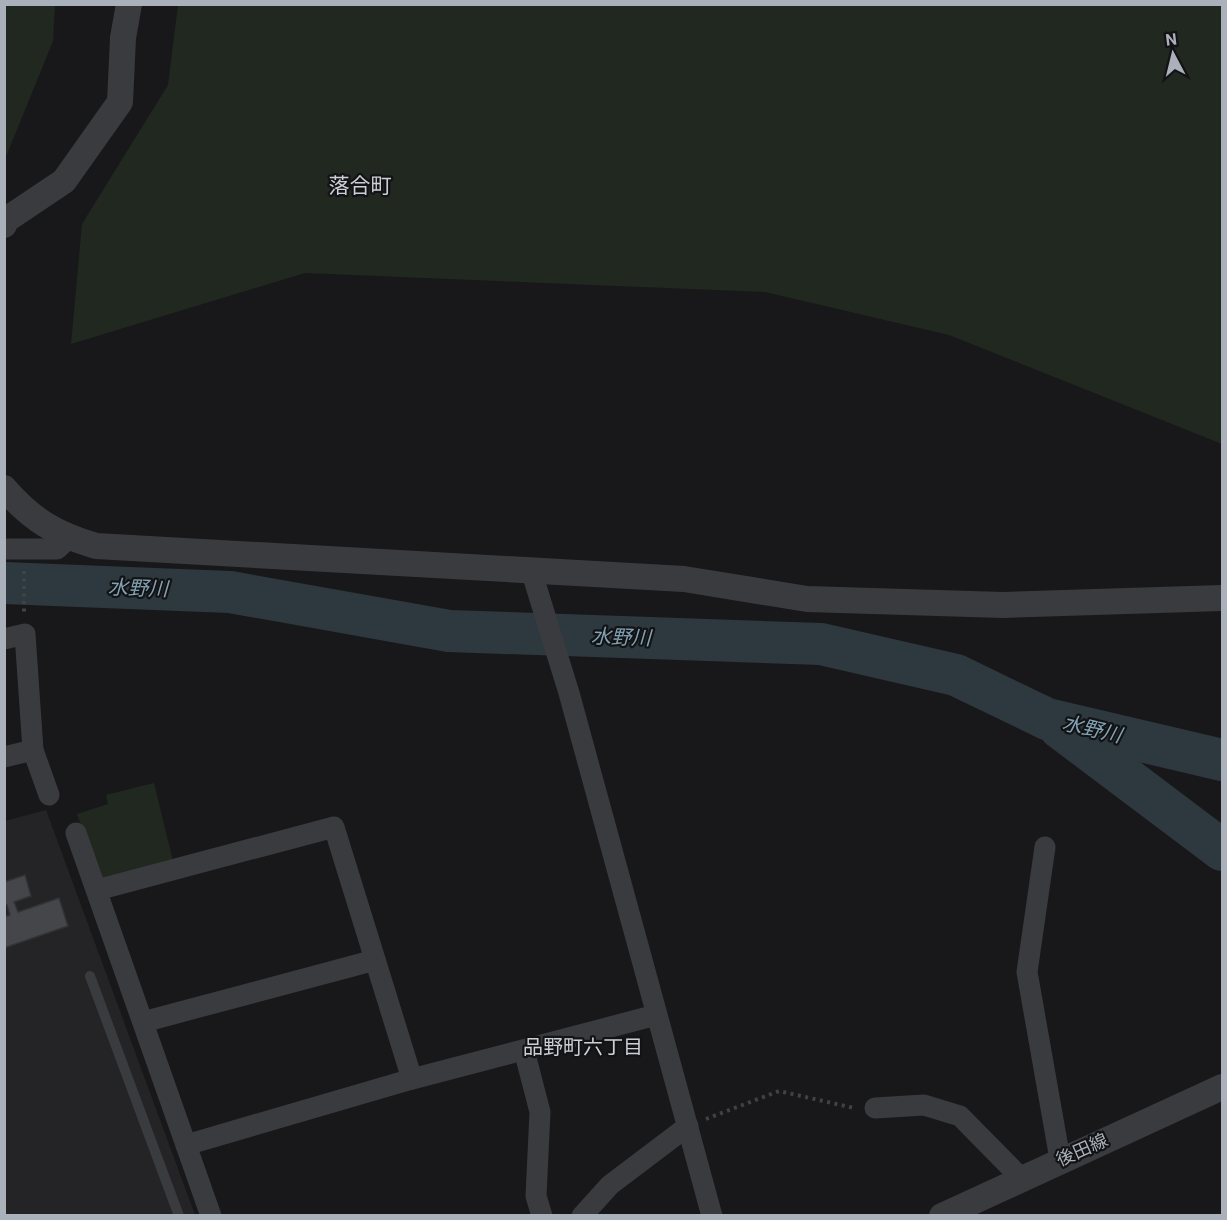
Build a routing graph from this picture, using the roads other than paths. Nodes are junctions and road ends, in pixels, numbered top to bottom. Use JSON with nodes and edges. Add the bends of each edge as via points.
{"nodes":[{"id":1,"x":129,"y":4,"type":"edge"},
{"id":2,"x":4,"y":225,"type":"edge"},
{"id":3,"x":4,"y":488,"type":"edge"},
{"id":4,"x":69,"y":538,"type":"junction"},
{"id":5,"x":14,"y":549,"type":"edge"},
{"id":6,"x":531,"y":570,"type":"junction"},
{"id":7,"x":1222,"y":598,"type":"edge"},
{"id":8,"x":14,"y":637,"type":"edge"},
{"id":9,"x":33,"y":750,"type":"junction"},
{"id":10,"x":4,"y":757,"type":"edge"},
{"id":11,"x":49,"y":795,"type":"dead end"},
{"id":12,"x":76,"y":833,"type":"dead end"},
{"id":13,"x":1045,"y":846,"type":"dead end"},
{"id":14,"x":97,"y":890,"type":"junction"},
{"id":15,"x":375,"y":960,"type":"junction"},
{"id":16,"x":90,"y":976,"type":"dead end"},
{"id":17,"x":656,"y":1015,"type":"junction"},
{"id":18,"x":143,"y":1022,"type":"junction"},
{"id":19,"x":524,"y":1050,"type":"junction"},
{"id":20,"x":412,"y":1079,"type":"junction"},
{"id":21,"x":1222,"y":1087,"type":"edge"},
{"id":22,"x":875,"y":1108,"type":"road end"},
{"id":23,"x":688,"y":1126,"type":"junction"},
{"id":24,"x":186,"y":1145,"type":"junction"},
{"id":25,"x":1060,"y":1159,"type":"junction"},
{"id":26,"x":1021,"y":1178,"type":"junction"},
{"id":27,"x":179,"y":1215,"type":"edge"},
{"id":28,"x":211,"y":1215,"type":"edge"},
{"id":29,"x":542,"y":1215,"type":"edge"},
{"id":30,"x":582,"y":1215,"type":"edge"},
{"id":31,"x":712,"y":1215,"type":"edge"},
{"id":32,"x":942,"y":1215,"type":"edge"}],
"edges":[{"from":1,"to":2,"type":"street","via":[[120,102],[64,181]]},
{"from":3,"to":4,"type":"street","via":[[25,512]]},
{"from":4,"to":5,"type":"street","via":[[57,549]]},
{"from":4,"to":6,"type":"street","via":[[96,546]]},
{"from":6,"to":7,"type":"street","via":[[684,579],[807,599],[1003,605]]},
{"from":6,"to":17,"type":"street","via":[[569,693]]},
{"from":8,"to":9,"type":"street"},
{"from":9,"to":10,"type":"street"},
{"from":9,"to":11,"type":"street"},
{"from":12,"to":14,"type":"street"},
{"from":13,"to":25,"type":"street","via":[[1027,972]]},
{"from":14,"to":15,"type":"street","via":[[334,827]]},
{"from":14,"to":18,"type":"street"},
{"from":15,"to":18,"type":"street"},
{"from":15,"to":20,"type":"street"},
{"from":16,"to":27,"type":"lane"},
{"from":17,"to":19,"type":"street"},
{"from":17,"to":23,"type":"street"},
{"from":18,"to":24,"type":"street"},
{"from":19,"to":20,"type":"street"},
{"from":19,"to":29,"type":"street","via":[[540,1112],[536,1196]]},
{"from":20,"to":24,"type":"street"},
{"from":21,"to":25,"type":"street","name":"後田線"},
{"from":22,"to":26,"type":"street","via":[[924,1105],[960,1116]]},
{"from":23,"to":30,"type":"street","via":[[610,1185]]},
{"from":23,"to":31,"type":"street"},
{"from":24,"to":28,"type":"street"},
{"from":25,"to":26,"type":"street","name":"後田線"},
{"from":26,"to":32,"type":"street","name":"後田線"}]}
